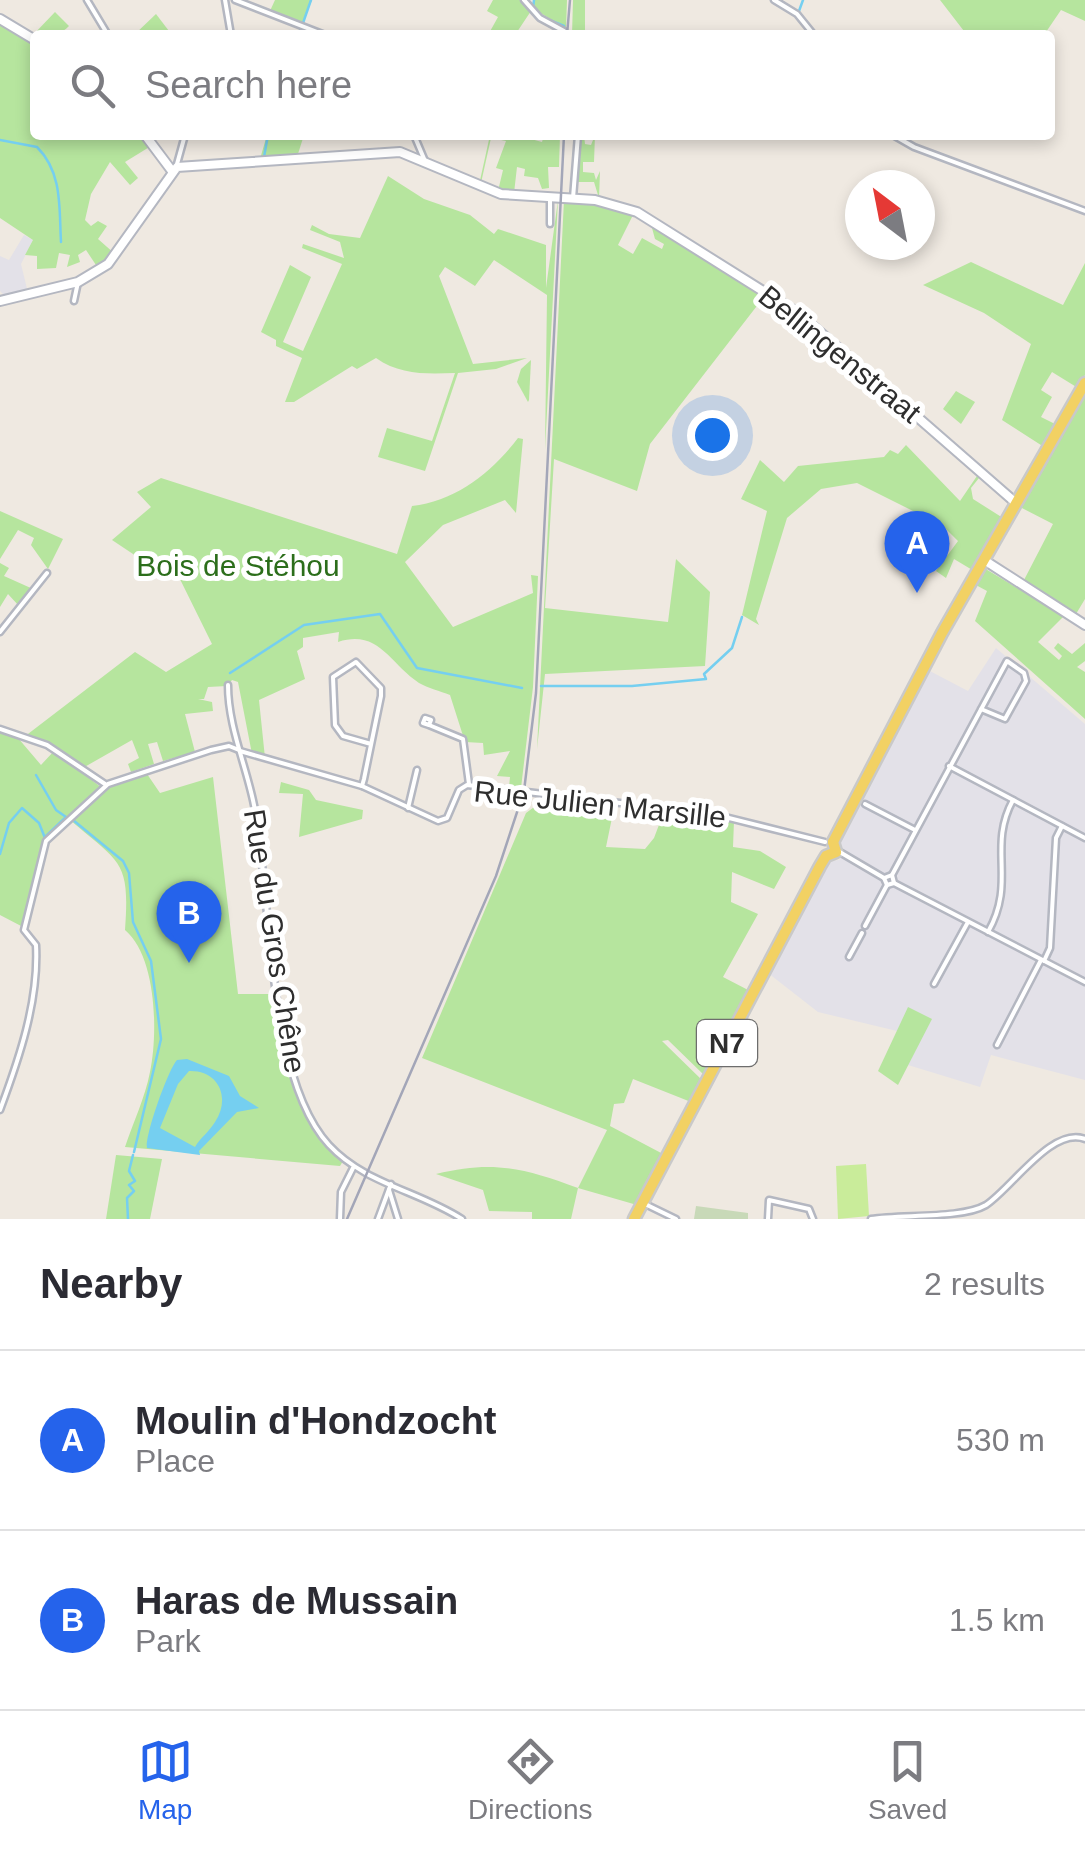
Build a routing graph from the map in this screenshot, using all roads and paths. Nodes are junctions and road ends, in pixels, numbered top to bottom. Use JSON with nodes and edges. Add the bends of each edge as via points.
{"nodes":[{"id":1,"x":87,"y":0,"type":"edge"},
{"id":2,"x":225,"y":0,"type":"edge"},
{"id":3,"x":234,"y":0,"type":"edge"},
{"id":4,"x":524,"y":0,"type":"edge"},
{"id":5,"x":774,"y":0,"type":"edge"},
{"id":6,"x":0,"y":19,"type":"edge"},
{"id":7,"x":105,"y":30,"type":"edge"},
{"id":8,"x":230,"y":30,"type":"edge"},
{"id":9,"x":313,"y":30,"type":"edge"},
{"id":10,"x":562,"y":30,"type":"edge"},
{"id":11,"x":810,"y":30,"type":"edge"},
{"id":12,"x":30,"y":37,"type":"edge"},
{"id":13,"x":149,"y":140,"type":"edge"},
{"id":14,"x":183,"y":140,"type":"edge"},
{"id":15,"x":416,"y":140,"type":"edge"},
{"id":16,"x":578,"y":140,"type":"edge"},
{"id":17,"x":901,"y":140,"type":"edge"},
{"id":18,"x":421,"y":156,"type":"junction"},
{"id":19,"x":175,"y":169,"type":"junction"},
{"id":20,"x":550,"y":197,"type":"junction"},
{"id":21,"x":573,"y":198,"type":"junction"},
{"id":22,"x":1085,"y":211,"type":"edge"},
{"id":23,"x":550,"y":224,"type":"dead end"},
{"id":24,"x":78,"y":282,"type":"junction"},
{"id":25,"x":0,"y":301,"type":"edge"},
{"id":26,"x":74,"y":301,"type":"dead end"},
{"id":27,"x":1085,"y":383,"type":"edge"},
{"id":28,"x":1016,"y":504,"type":"junction"},
{"id":29,"x":984,"y":560,"type":"junction"},
{"id":30,"x":47,"y":574,"type":"dead end"},
{"id":31,"x":1085,"y":625,"type":"edge"},
{"id":32,"x":0,"y":632,"type":"edge"},
{"id":33,"x":228,"y":685,"type":"dead end"},
{"id":34,"x":981,"y":709,"type":"junction"},
{"id":35,"x":429,"y":726,"type":"dead end"},
{"id":36,"x":0,"y":729,"type":"edge"},
{"id":37,"x":371,"y":744,"type":"junction"},
{"id":38,"x":239,"y":751,"type":"junction"},
{"id":39,"x":949,"y":766,"type":"junction"},
{"id":40,"x":416,"y":770,"type":"dead end"},
{"id":41,"x":107,"y":785,"type":"junction"},
{"id":42,"x":469,"y":785,"type":"junction"},
{"id":43,"x":362,"y":786,"type":"junction"},
{"id":44,"x":1013,"y":800,"type":"junction"},
{"id":45,"x":865,"y":804,"type":"dead end"},
{"id":46,"x":408,"y":808,"type":"junction"},
{"id":47,"x":1062,"y":826,"type":"junction"},
{"id":48,"x":915,"y":830,"type":"junction"},
{"id":49,"x":1085,"y":838,"type":"edge"},
{"id":50,"x":829,"y":849,"type":"junction"},
{"id":51,"x":892,"y":876,"type":"junction"},
{"id":52,"x":884,"y":878,"type":"junction"},
{"id":53,"x":894,"y":883,"type":"junction"},
{"id":54,"x":886,"y":885,"type":"junction"},
{"id":55,"x":968,"y":922,"type":"junction"},
{"id":56,"x":865,"y":926,"type":"dead end"},
{"id":57,"x":862,"y":932,"type":"dead end"},
{"id":58,"x":988,"y":932,"type":"junction"},
{"id":59,"x":849,"y":957,"type":"dead end"},
{"id":60,"x":1042,"y":961,"type":"junction"},
{"id":61,"x":1085,"y":982,"type":"edge"},
{"id":62,"x":934,"y":984,"type":"dead end"},
{"id":63,"x":997,"y":1045,"type":"dead end"},
{"id":64,"x":0,"y":1110,"type":"edge"},
{"id":65,"x":1085,"y":1139,"type":"edge"},
{"id":66,"x":352,"y":1168,"type":"junction"},
{"id":67,"x":390,"y":1186,"type":"junction"},
{"id":68,"x":643,"y":1203,"type":"junction"},
{"id":69,"x":892,"y":1218,"type":"edge"},
{"id":70,"x":340,"y":1219,"type":"edge"},
{"id":71,"x":378,"y":1219,"type":"edge"},
{"id":72,"x":398,"y":1219,"type":"edge"},
{"id":73,"x":462,"y":1219,"type":"edge"},
{"id":74,"x":634,"y":1219,"type":"edge"},
{"id":75,"x":676,"y":1219,"type":"edge"},
{"id":76,"x":768,"y":1219,"type":"edge"},
{"id":77,"x":813,"y":1219,"type":"edge"},
{"id":78,"x":871,"y":1219,"type":"edge"}],
"edges":[{"from":1,"to":7,"type":"street"},
{"from":2,"to":8,"type":"street"},
{"from":3,"to":9,"type":"street"},
{"from":4,"to":10,"type":"street"},
{"from":5,"to":11,"type":"street"},
{"from":6,"to":12,"type":"street"},
{"from":13,"to":19,"type":"street"},
{"from":14,"to":19,"type":"street"},
{"from":15,"to":18,"type":"street"},
{"from":16,"to":21,"type":"street"},
{"from":17,"to":22,"type":"street"},
{"from":18,"to":19,"type":"street","via":[[400,152]]},
{"from":18,"to":20,"type":"street","name":"Bellingenstraat","via":[[495,193]]},
{"from":19,"to":24,"type":"street","via":[[119,252]]},
{"from":20,"to":21,"type":"street","name":"Bellingenstraat"},
{"from":20,"to":23,"type":"street"},
{"from":21,"to":28,"type":"street","name":"Bellingenstraat","via":[[652,220],[798,312]]},
{"from":24,"to":25,"type":"street"},
{"from":24,"to":26,"type":"street"},
{"from":27,"to":28,"type":"main road","number":"N7"},
{"from":28,"to":29,"type":"main road","number":"N7"},
{"from":29,"to":31,"type":"street"},
{"from":29,"to":50,"type":"main road","number":"N7"},
{"from":30,"to":32,"type":"street"},
{"from":33,"to":38,"type":"street","name":"Rue du Gros Chêne"},
{"from":34,"to":34,"type":"street","via":[[1005,718],[1024,673],[1007,662]]},
{"from":34,"to":39,"type":"street"},
{"from":35,"to":42,"type":"street","via":[[462,739]]},
{"from":36,"to":41,"type":"street","via":[[45,744]]},
{"from":37,"to":37,"type":"street","via":[[382,688],[356,662],[332,677],[335,725],[343,736]]},
{"from":37,"to":43,"type":"street"},
{"from":38,"to":41,"type":"street","via":[[211,750]]},
{"from":38,"to":43,"type":"street","name":"Rue Julien Marsille"},
{"from":38,"to":66,"type":"street","name":"Rue du Gros Chêne","via":[[254,802],[290,1064],[319,1132]]},
{"from":39,"to":44,"type":"street"},
{"from":39,"to":48,"type":"street"},
{"from":40,"to":46,"type":"street"},
{"from":41,"to":64,"type":"street","via":[[46,840],[24,930],[36,945],[35,976]]},
{"from":42,"to":46,"type":"street","name":"Rue Julien Marsille","via":[[442,821]]},
{"from":42,"to":50,"type":"street","name":"Rue Julien Marsille","via":[[713,814]]},
{"from":43,"to":46,"type":"street","name":"Rue Julien Marsille"},
{"from":44,"to":47,"type":"street"},
{"from":44,"to":58,"type":"street","via":[[999,830],[1002,904]]},
{"from":45,"to":48,"type":"street"},
{"from":47,"to":49,"type":"street"},
{"from":47,"to":60,"type":"street","via":[[1050,948]]},
{"from":48,"to":51,"type":"street"},
{"from":50,"to":52,"type":"street","name":"Rue Julien Marsille"},
{"from":50,"to":68,"type":"main road","number":"N7"},
{"from":51,"to":52,"type":"street"},
{"from":51,"to":53,"type":"street"},
{"from":52,"to":54,"type":"street"},
{"from":53,"to":54,"type":"street"},
{"from":53,"to":55,"type":"street"},
{"from":54,"to":56,"type":"street"},
{"from":55,"to":58,"type":"street"},
{"from":55,"to":62,"type":"street"},
{"from":57,"to":59,"type":"street"},
{"from":58,"to":60,"type":"street"},
{"from":60,"to":61,"type":"street"},
{"from":60,"to":63,"type":"street"},
{"from":65,"to":69,"type":"street","via":[[1058,1141],[981,1208]]},
{"from":66,"to":67,"type":"street","name":"Rue du Gros Chêne"},
{"from":66,"to":70,"type":"street","via":[[341,1192]]},
{"from":67,"to":71,"type":"street"},
{"from":67,"to":72,"type":"street"},
{"from":67,"to":73,"type":"street","name":"Rue du Gros Chêne"},
{"from":68,"to":74,"type":"main road","number":"N7"},
{"from":68,"to":75,"type":"street"},
{"from":69,"to":78,"type":"street"},
{"from":76,"to":77,"type":"street","via":[[769,1200],[810,1210]]}]}
